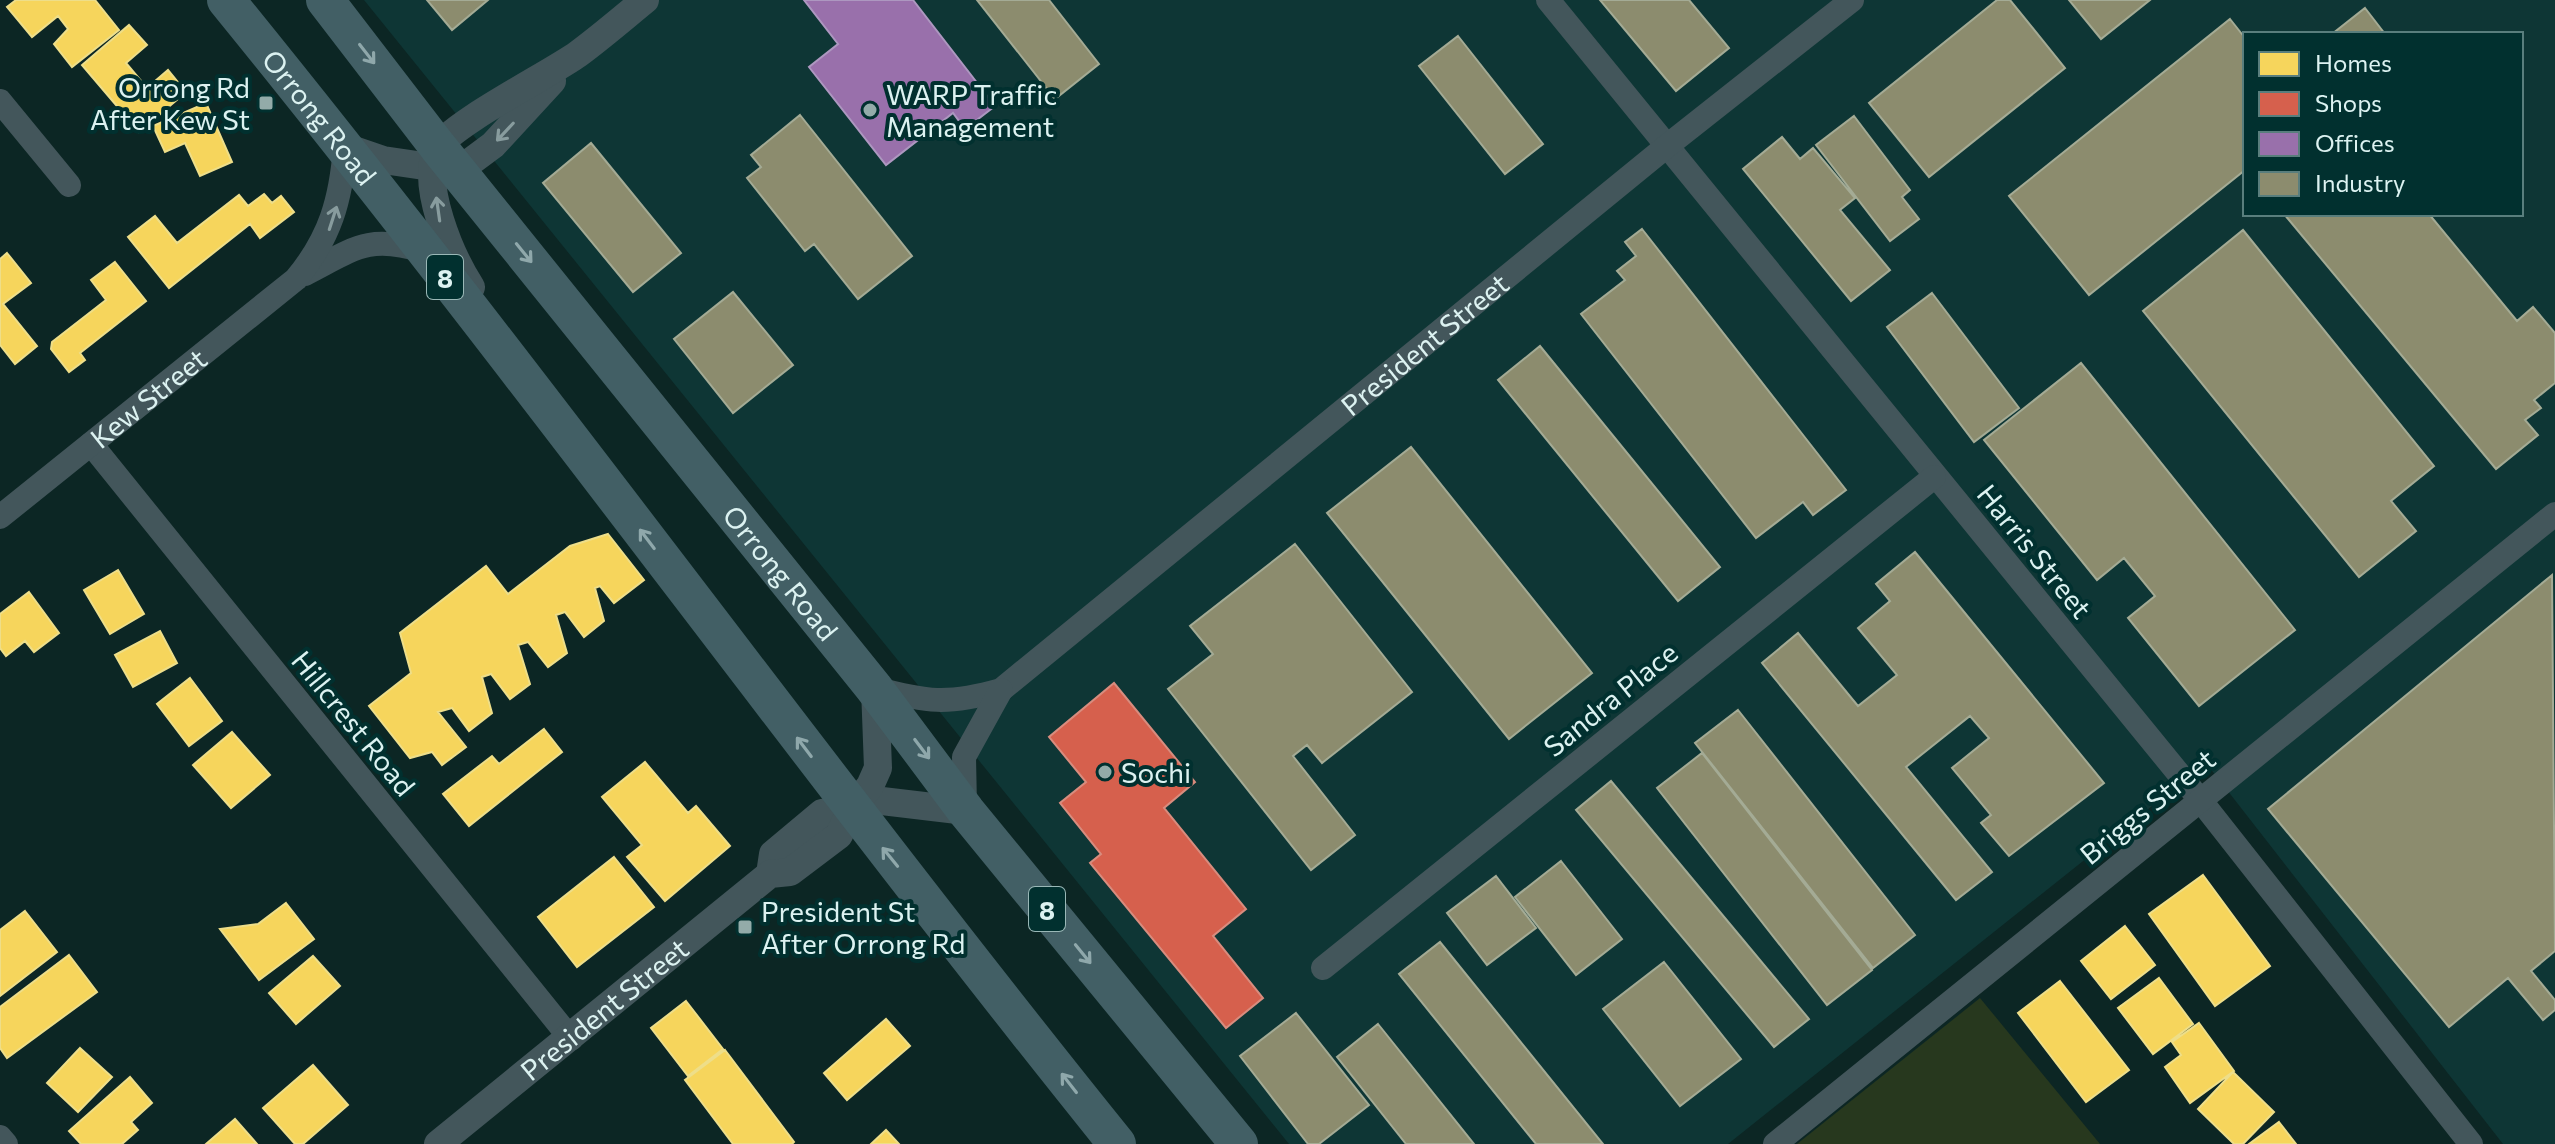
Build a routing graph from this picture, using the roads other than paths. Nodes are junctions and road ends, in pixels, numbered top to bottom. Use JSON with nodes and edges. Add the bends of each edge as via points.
{"nodes":[{"id":1,"x":226,"y":0,"type":"edge"},
{"id":2,"x":325,"y":0,"type":"edge"},
{"id":3,"x":645,"y":0,"type":"edge"},
{"id":4,"x":1548,"y":0,"type":"edge"},
{"id":5,"x":1852,"y":0,"type":"edge"},
{"id":6,"x":0,"y":101,"type":"edge"},
{"id":7,"x":1667,"y":146,"type":"junction"},
{"id":8,"x":345,"y":147,"type":"junction"},
{"id":9,"x":443,"y":162,"type":"junction"},
{"id":10,"x":69,"y":185,"type":"dead end"},
{"id":11,"x":426,"y":252,"type":"junction"},
{"id":12,"x":296,"y":279,"type":"junction"},
{"id":13,"x":91,"y":444,"type":"junction"},
{"id":14,"x":575,"y":444,"type":"junction"},
{"id":15,"x":1934,"y":477,"type":"junction"},
{"id":16,"x":2555,"y":514,"type":"edge"},
{"id":17,"x":0,"y":517,"type":"edge"},
{"id":18,"x":874,"y":688,"type":"junction"},
{"id":19,"x":1001,"y":690,"type":"junction"},
{"id":20,"x":2201,"y":801,"type":"junction"},
{"id":21,"x":851,"y":809,"type":"junction"},
{"id":22,"x":966,"y":811,"type":"junction"},
{"id":23,"x":1323,"y":968,"type":"dead end"},
{"id":24,"x":571,"y":1039,"type":"junction"},
{"id":25,"x":0,"y":1137,"type":"edge"},
{"id":26,"x":1108,"y":1141,"type":"edge"},
{"id":27,"x":6,"y":1144,"type":"edge"},
{"id":28,"x":438,"y":1144,"type":"edge"},
{"id":29,"x":1239,"y":1144,"type":"edge"},
{"id":30,"x":1775,"y":1144,"type":"edge"},
{"id":31,"x":2471,"y":1144,"type":"edge"}],
"edges":[{"from":1,"to":8,"type":"highway","name":"Orrong Road","number":"8"},
{"from":2,"to":9,"type":"highway","name":"Orrong Road","number":"8","one_way":true},
{"from":3,"to":9,"type":"street","via":[[578,54],[493,145]]},
{"from":4,"to":7,"type":"street","name":"Harris Street"},
{"from":5,"to":7,"type":"street","name":"President Street"},
{"from":6,"to":10,"type":"street"},
{"from":7,"to":15,"type":"street","name":"Harris Street"},
{"from":7,"to":19,"type":"street","name":"President Street"},
{"from":8,"to":9,"type":"street","via":[[383,160]]},
{"from":8,"to":11,"type":"highway","name":"Orrong Road","number":"8"},
{"from":12,"to":8,"type":"street","name":"Kew Street","one_way":true,"via":[[329,232]]},
{"from":14,"to":9,"type":"street","one_way":true,"via":[[459,268],[442,233]]},
{"from":9,"to":18,"type":"highway","name":"Orrong Road","number":"8","one_way":true},
{"from":11,"to":12,"type":"street","name":"Kew Street","via":[[394,242],[368,243]]},
{"from":11,"to":14,"type":"highway","name":"Orrong Road","number":"8"},
{"from":12,"to":13,"type":"street","name":"Kew Street"},
{"from":13,"to":17,"type":"street","name":"Kew Street"},
{"from":13,"to":24,"type":"street","name":"Hillcrest Road"},
{"from":21,"to":14,"type":"highway","name":"Orrong Road","number":"8","one_way":true},
{"from":15,"to":20,"type":"street","name":"Harris Street"},
{"from":15,"to":23,"type":"street","name":"Sandra Place"},
{"from":16,"to":20,"type":"street","name":"Briggs Street"},
{"from":18,"to":19,"type":"street","name":"President Street","via":[[933,702]]},
{"from":18,"to":21,"type":"street","name":"President Street","via":[[878,768]]},
{"from":18,"to":22,"type":"highway","name":"Orrong Road","number":"8","one_way":true},
{"from":19,"to":22,"type":"street","name":"President Street","via":[[964,757]]},
{"from":20,"to":30,"type":"street","name":"Briggs Street"},
{"from":20,"to":31,"type":"street","name":"Harris Street"},
{"from":21,"to":22,"type":"street","via":[[882,801]]},
{"from":21,"to":24,"type":"street","name":"President Street","via":[[839,835],[790,872],[770,874]]},
{"from":26,"to":21,"type":"highway","name":"Orrong Road","number":"8","one_way":true},
{"from":22,"to":29,"type":"highway","name":"Orrong Road","number":"8","one_way":true},
{"from":24,"to":28,"type":"street","name":"President Street"},
{"from":25,"to":27,"type":"street"}]}
